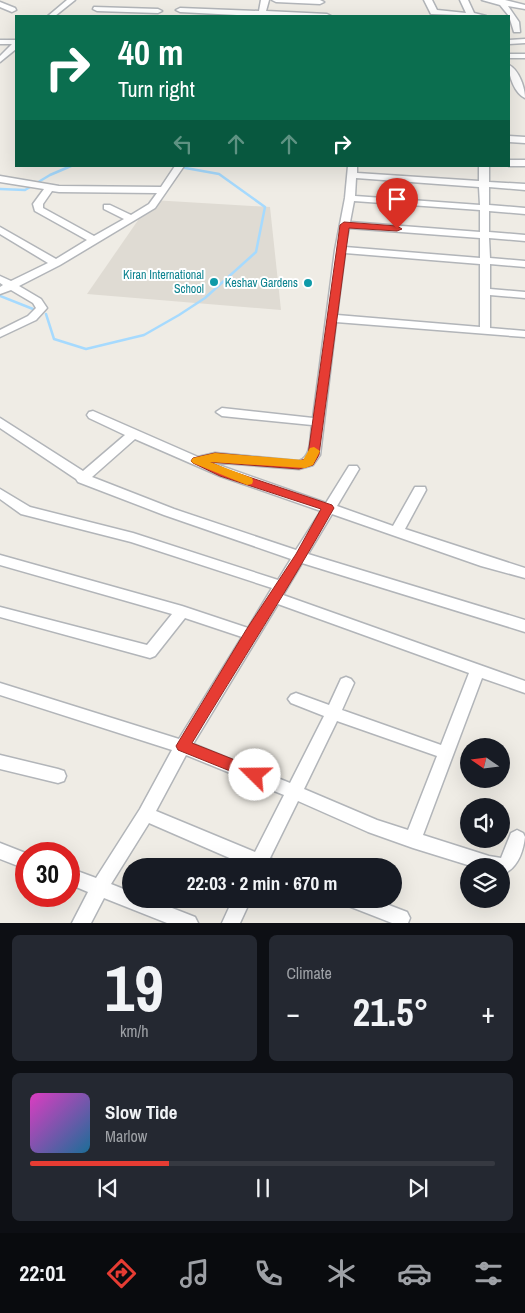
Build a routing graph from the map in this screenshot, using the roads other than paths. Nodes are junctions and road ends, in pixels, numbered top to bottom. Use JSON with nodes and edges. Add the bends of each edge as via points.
{"nodes":[{"id":1,"x":71,"y":0,"type":"edge"},
{"id":2,"x":103,"y":0,"type":"edge"},
{"id":3,"x":184,"y":0,"type":"edge"},
{"id":4,"x":265,"y":0,"type":"edge"},
{"id":5,"x":276,"y":0,"type":"edge"},
{"id":6,"x":428,"y":0,"type":"edge"},
{"id":7,"x":464,"y":0,"type":"edge"},
{"id":8,"x":486,"y":0,"type":"edge"},
{"id":9,"x":162,"y":2,"type":"dead end"},
{"id":10,"x":320,"y":2,"type":"dead end"},
{"id":11,"x":502,"y":2,"type":"edge"},
{"id":12,"x":0,"y":4,"type":"edge"},
{"id":13,"x":525,"y":7,"type":"edge"},
{"id":14,"x":12,"y":10,"type":"dead end"},
{"id":15,"x":95,"y":13,"type":"edge"},
{"id":16,"x":179,"y":13,"type":"edge"},
{"id":17,"x":157,"y":14,"type":"edge"},
{"id":18,"x":52,"y":15,"type":"edge"},
{"id":19,"x":261,"y":15,"type":"edge"},
{"id":20,"x":471,"y":15,"type":"edge"},
{"id":21,"x":509,"y":15,"type":"edge"},
{"id":22,"x":511,"y":19,"type":"edge"},
{"id":23,"x":525,"y":20,"type":"edge"},
{"id":24,"x":517,"y":30,"type":"dead end"},
{"id":25,"x":510,"y":42,"type":"edge"},
{"id":26,"x":525,"y":42,"type":"edge"},
{"id":27,"x":0,"y":43,"type":"edge"},
{"id":28,"x":15,"y":44,"type":"edge"},
{"id":29,"x":15,"y":45,"type":"edge"},
{"id":30,"x":510,"y":57,"type":"edge"},
{"id":31,"x":525,"y":58,"type":"edge"},
{"id":32,"x":0,"y":60,"type":"edge"},
{"id":33,"x":510,"y":69,"type":"edge"},
{"id":34,"x":525,"y":96,"type":"edge"},
{"id":35,"x":510,"y":139,"type":"edge"},
{"id":36,"x":525,"y":140,"type":"edge"},
{"id":37,"x":510,"y":163,"type":"edge"},
{"id":38,"x":525,"y":164,"type":"edge"},
{"id":39,"x":179,"y":167,"type":"edge"},
{"id":40,"x":484,"y":167,"type":"edge"},
{"id":41,"x":353,"y":171,"type":"edge"},
{"id":42,"x":0,"y":180,"type":"edge"},
{"id":43,"x":484,"y":184,"type":"junction"},
{"id":44,"x":525,"y":187,"type":"edge"},
{"id":45,"x":49,"y":188,"type":"junction"},
{"id":46,"x":163,"y":190,"type":"junction"},
{"id":47,"x":350,"y":198,"type":"junction"},
{"id":48,"x":107,"y":207,"type":"dead end"},
{"id":49,"x":484,"y":208,"type":"junction"},
{"id":50,"x":525,"y":211,"type":"edge"},
{"id":51,"x":132,"y":219,"type":"junction"},
{"id":52,"x":344,"y":225,"type":"junction"},
{"id":53,"x":0,"y":230,"type":"edge"},
{"id":54,"x":485,"y":235,"type":"junction"},
{"id":55,"x":525,"y":238,"type":"edge"},
{"id":56,"x":94,"y":240,"type":"junction"},
{"id":57,"x":340,"y":250,"type":"junction"},
{"id":58,"x":485,"y":261,"type":"junction"},
{"id":59,"x":56,"y":262,"type":"junction"},
{"id":60,"x":525,"y":264,"type":"edge"},
{"id":61,"x":0,"y":279,"type":"edge"},
{"id":62,"x":12,"y":286,"type":"junction"},
{"id":63,"x":0,"y":291,"type":"edge"},
{"id":64,"x":486,"y":292,"type":"junction"},
{"id":65,"x":525,"y":295,"type":"edge"},
{"id":66,"x":332,"y":318,"type":"junction"},
{"id":67,"x":486,"y":330,"type":"junction"},
{"id":68,"x":0,"y":334,"type":"edge"},
{"id":69,"x":525,"y":334,"type":"edge"},
{"id":70,"x":222,"y":412,"type":"dead end"},
{"id":71,"x":93,"y":415,"type":"dead end"},
{"id":72,"x":0,"y":422,"type":"edge"},
{"id":73,"x":317,"y":422,"type":"junction"},
{"id":74,"x":134,"y":434,"type":"junction"},
{"id":75,"x":197,"y":461,"type":"junction"},
{"id":76,"x":353,"y":469,"type":"dead end"},
{"id":77,"x":82,"y":478,"type":"junction"},
{"id":78,"x":420,"y":490,"type":"dead end"},
{"id":79,"x":0,"y":493,"type":"edge"},
{"id":80,"x":328,"y":508,"type":"junction"},
{"id":81,"x":396,"y":531,"type":"junction"},
{"id":82,"x":300,"y":557,"type":"junction"},
{"id":83,"x":0,"y":560,"type":"edge"},
{"id":84,"x":525,"y":573,"type":"edge"},
{"id":85,"x":277,"y":592,"type":"junction"},
{"id":86,"x":182,"y":611,"type":"junction"},
{"id":87,"x":0,"y":612,"type":"edge"},
{"id":88,"x":525,"y":626,"type":"edge"},
{"id":89,"x":250,"y":634,"type":"junction"},
{"id":90,"x":477,"y":671,"type":"junction"},
{"id":91,"x":346,"y":683,"type":"dead end"},
{"id":92,"x":525,"y":687,"type":"edge"},
{"id":93,"x":0,"y":689,"type":"edge"},
{"id":94,"x":296,"y":699,"type":"dead end"},
{"id":95,"x":333,"y":713,"type":"junction"},
{"id":96,"x":183,"y":746,"type":"junction"},
{"id":97,"x":446,"y":753,"type":"junction"},
{"id":98,"x":0,"y":762,"type":"edge"},
{"id":99,"x":58,"y":776,"type":"dead end"},
{"id":100,"x":294,"y":792,"type":"junction"},
{"id":101,"x":146,"y":814,"type":"junction"},
{"id":102,"x":517,"y":838,"type":"dead end"},
{"id":103,"x":413,"y":840,"type":"junction"},
{"id":104,"x":0,"y":851,"type":"edge"},
{"id":105,"x":15,"y":857,"type":"edge"},
{"id":106,"x":245,"y":858,"type":"edge"},
{"id":107,"x":264,"y":858,"type":"edge"},
{"id":108,"x":80,"y":880,"type":"edge"},
{"id":109,"x":100,"y":887,"type":"junction"},
{"id":110,"x":238,"y":908,"type":"edge"},
{"id":111,"x":375,"y":908,"type":"edge"},
{"id":112,"x":401,"y":918,"type":"dead end"},
{"id":113,"x":81,"y":923,"type":"edge"},
{"id":114,"x":189,"y":923,"type":"edge"},
{"id":115,"x":231,"y":923,"type":"edge"}],
"edges":[{"from":1,"to":18,"type":"street"},
{"from":2,"to":15,"type":"street"},
{"from":3,"to":16,"type":"street"},
{"from":4,"to":19,"type":"street"},
{"from":5,"to":10,"type":"street"},
{"from":6,"to":20,"type":"street","via":[[434,12]]},
{"from":7,"to":20,"type":"street"},
{"from":8,"to":11,"type":"street"},
{"from":9,"to":17,"type":"street"},
{"from":11,"to":13,"type":"street"},
{"from":11,"to":21,"type":"street"},
{"from":12,"to":14,"type":"street"},
{"from":15,"to":17,"type":"street"},
{"from":16,"to":19,"type":"street"},
{"from":22,"to":23,"type":"street"},
{"from":22,"to":24,"type":"street"},
{"from":25,"to":26,"type":"street"},
{"from":27,"to":28,"type":"street"},
{"from":29,"to":32,"type":"street"},
{"from":30,"to":31,"type":"street"},
{"from":33,"to":34,"type":"street"},
{"from":35,"to":36,"type":"street"},
{"from":37,"to":38,"type":"street"},
{"from":39,"to":46,"type":"street"},
{"from":40,"to":43,"type":"street"},
{"from":41,"to":43,"type":"street"},
{"from":41,"to":47,"type":"street"},
{"from":42,"to":45,"type":"street"},
{"from":43,"to":44,"type":"street"},
{"from":43,"to":49,"type":"street"},
{"from":45,"to":46,"type":"street"},
{"from":45,"to":56,"type":"street","via":[[38,209]]},
{"from":46,"to":51,"type":"street","via":[[152,206]]},
{"from":47,"to":49,"type":"street"},
{"from":47,"to":52,"type":"street"},
{"from":48,"to":51,"type":"street"},
{"from":49,"to":50,"type":"street"},
{"from":49,"to":54,"type":"street"},
{"from":51,"to":56,"type":"street"},
{"from":52,"to":54,"type":"street"},
{"from":52,"to":57,"type":"street"},
{"from":53,"to":59,"type":"street"},
{"from":54,"to":55,"type":"street"},
{"from":54,"to":58,"type":"street"},
{"from":56,"to":59,"type":"street"},
{"from":57,"to":58,"type":"street"},
{"from":57,"to":66,"type":"street"},
{"from":58,"to":60,"type":"street"},
{"from":58,"to":64,"type":"street"},
{"from":59,"to":62,"type":"street"},
{"from":61,"to":62,"type":"street"},
{"from":62,"to":63,"type":"street"},
{"from":62,"to":68,"type":"street","via":[[42,308],[32,318]]},
{"from":64,"to":65,"type":"street"},
{"from":64,"to":67,"type":"street"},
{"from":66,"to":67,"type":"street"},
{"from":66,"to":73,"type":"street"},
{"from":67,"to":69,"type":"street"},
{"from":70,"to":73,"type":"street"},
{"from":71,"to":74,"type":"street"},
{"from":72,"to":77,"type":"street"},
{"from":73,"to":75,"type":"street","via":[[314,455],[305,464],[215,457]]},
{"from":74,"to":75,"type":"street"},
{"from":74,"to":77,"type":"street"},
{"from":75,"to":80,"type":"street"},
{"from":76,"to":80,"type":"street"},
{"from":77,"to":82,"type":"street"},
{"from":78,"to":81,"type":"street"},
{"from":79,"to":85,"type":"street","via":[[26,511],[133,538]]},
{"from":80,"to":81,"type":"street"},
{"from":80,"to":82,"type":"street"},
{"from":81,"to":84,"type":"street"},
{"from":82,"to":85,"type":"street"},
{"from":82,"to":88,"type":"street"},
{"from":83,"to":86,"type":"street"},
{"from":85,"to":89,"type":"street"},
{"from":85,"to":90,"type":"street"},
{"from":86,"to":87,"type":"street","via":[[150,652]]},
{"from":86,"to":89,"type":"street"},
{"from":89,"to":96,"type":"street"},
{"from":90,"to":92,"type":"street"},
{"from":90,"to":97,"type":"street"},
{"from":91,"to":95,"type":"street"},
{"from":93,"to":96,"type":"street"},
{"from":94,"to":95,"type":"street"},
{"from":95,"to":97,"type":"street"},
{"from":95,"to":100,"type":"street"},
{"from":96,"to":100,"type":"street"},
{"from":96,"to":101,"type":"street"},
{"from":97,"to":103,"type":"street"},
{"from":98,"to":99,"type":"street"},
{"from":100,"to":103,"type":"street","via":[[374,827]]},
{"from":100,"to":107,"type":"street"},
{"from":101,"to":106,"type":"street"},
{"from":101,"to":109,"type":"street"},
{"from":102,"to":103,"type":"street","via":[[509,862],[503,866]]},
{"from":104,"to":105,"type":"street"},
{"from":108,"to":109,"type":"street"},
{"from":109,"to":113,"type":"street"},
{"from":109,"to":114,"type":"street"},
{"from":110,"to":115,"type":"street"},
{"from":111,"to":112,"type":"street"}]}
